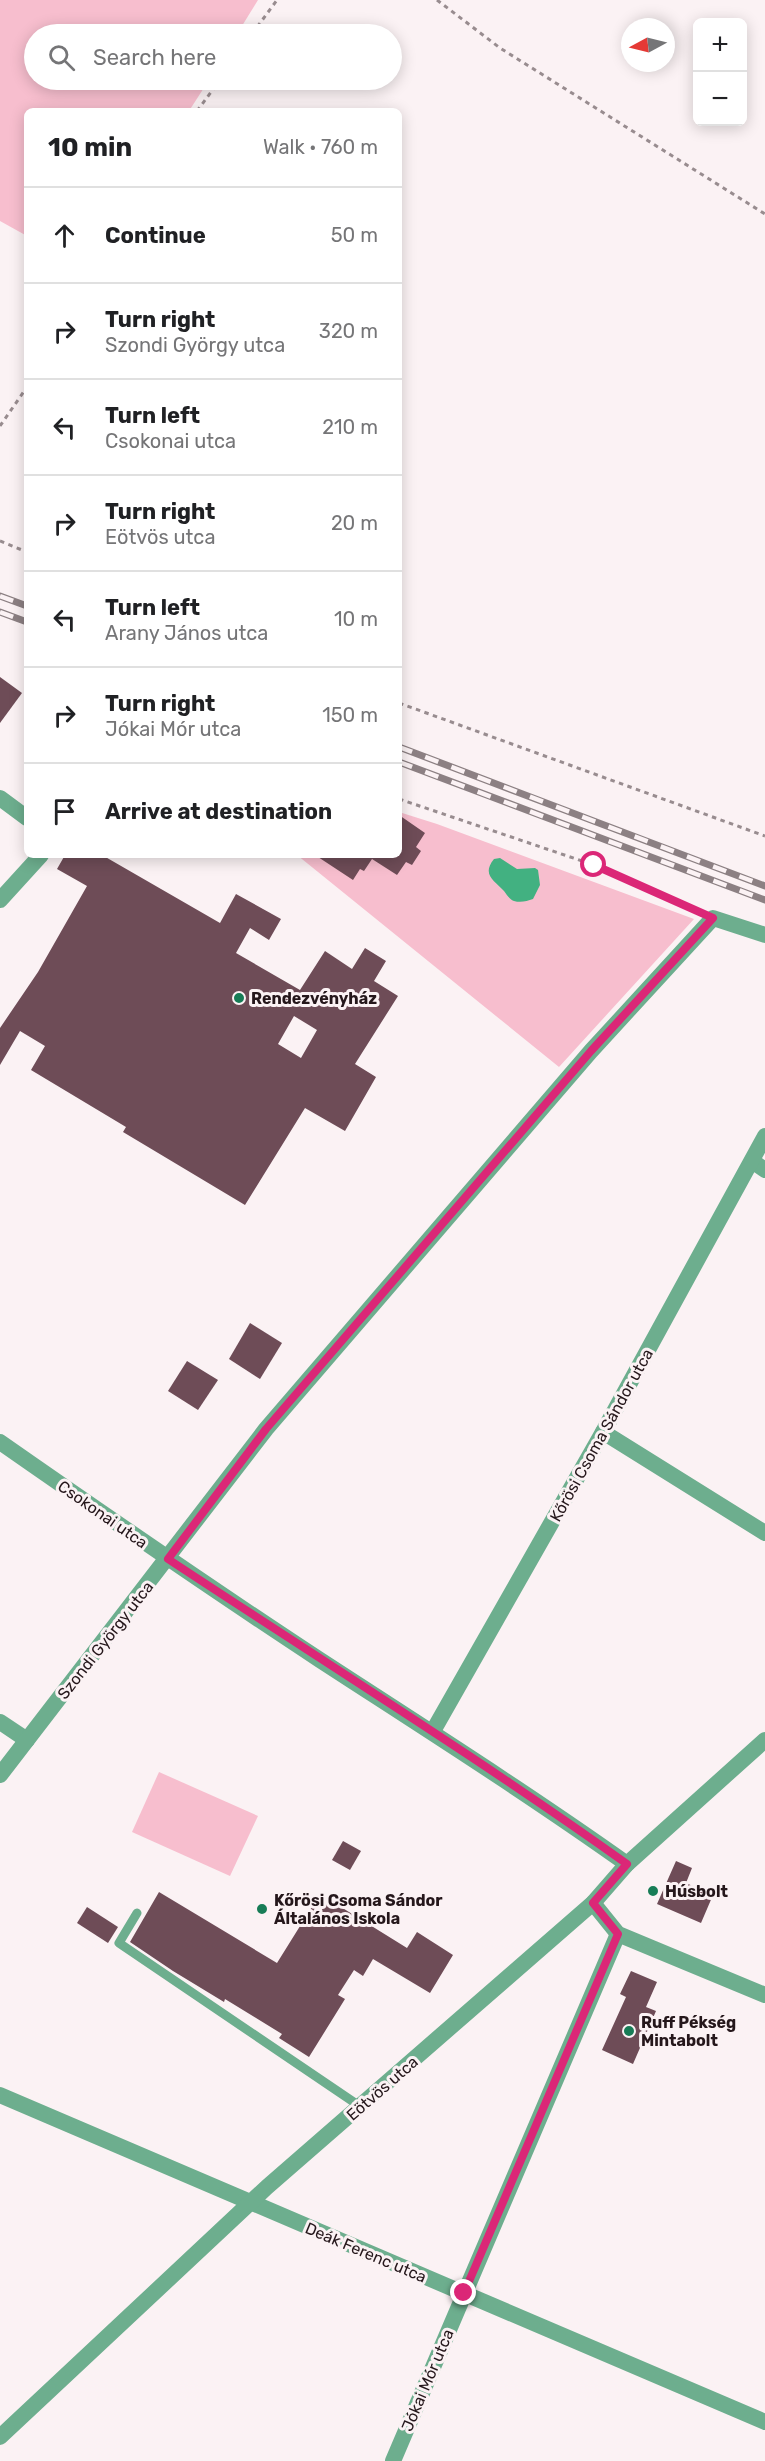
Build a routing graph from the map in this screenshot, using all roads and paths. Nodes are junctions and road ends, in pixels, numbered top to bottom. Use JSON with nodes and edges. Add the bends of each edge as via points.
{"nodes":[{"id":1,"x":277,"y":0,"type":"edge"},
{"id":2,"x":437,"y":0,"type":"edge"},
{"id":3,"x":259,"y":24,"type":"edge"},
{"id":4,"x":213,"y":90,"type":"edge"},
{"id":5,"x":199,"y":108,"type":"edge"},
{"id":6,"x":765,"y":214,"type":"edge"},
{"id":7,"x":24,"y":391,"type":"edge"},
{"id":8,"x":0,"y":426,"type":"edge"},
{"id":9,"x":0,"y":542,"type":"edge"},
{"id":10,"x":24,"y":551,"type":"edge"},
{"id":11,"x":402,"y":704,"type":"edge"},
{"id":12,"x":0,"y":798,"type":"edge"},
{"id":13,"x":402,"y":800,"type":"edge"},
{"id":14,"x":24,"y":816,"type":"edge"},
{"id":15,"x":765,"y":836,"type":"edge"},
{"id":16,"x":38,"y":858,"type":"edge"},
{"id":17,"x":0,"y":900,"type":"edge"},
{"id":18,"x":713,"y":918,"type":"junction"},
{"id":19,"x":765,"y":935,"type":"edge"},
{"id":20,"x":765,"y":1136,"type":"edge"},
{"id":21,"x":758,"y":1166,"type":"edge"},
{"id":22,"x":603,"y":1432,"type":"junction"},
{"id":23,"x":0,"y":1442,"type":"edge"},
{"id":24,"x":765,"y":1533,"type":"edge"},
{"id":25,"x":168,"y":1559,"type":"junction"},
{"id":26,"x":0,"y":1722,"type":"edge"},
{"id":27,"x":433,"y":1731,"type":"junction"},
{"id":28,"x":27,"y":1740,"type":"junction"},
{"id":29,"x":765,"y":1740,"type":"edge"},
{"id":30,"x":0,"y":1775,"type":"edge"},
{"id":31,"x":627,"y":1864,"type":"junction"},
{"id":32,"x":593,"y":1903,"type":"junction"},
{"id":33,"x":137,"y":1913,"type":"dead end"},
{"id":34,"x":618,"y":1934,"type":"junction"},
{"id":35,"x":765,"y":1995,"type":"edge"},
{"id":36,"x":0,"y":2095,"type":"edge"},
{"id":37,"x":361,"y":2107,"type":"junction"},
{"id":38,"x":251,"y":2204,"type":"junction"},
{"id":39,"x":464,"y":2293,"type":"junction"},
{"id":40,"x":765,"y":2422,"type":"edge"},
{"id":41,"x":0,"y":2438,"type":"edge"},
{"id":42,"x":393,"y":2461,"type":"edge"}],
"edges":[{"from":1,"to":3,"type":"path"},
{"from":2,"to":6,"type":"path","via":[[500,48]]},
{"from":4,"to":5,"type":"path"},
{"from":7,"to":8,"type":"path"},
{"from":9,"to":10,"type":"path"},
{"from":11,"to":15,"type":"path"},
{"from":12,"to":14,"type":"street"},
{"from":13,"to":18,"type":"path","via":[[594,865]]},
{"from":16,"to":17,"type":"street"},
{"from":18,"to":19,"type":"street"},
{"from":18,"to":25,"type":"street","name":"Szondi György utca","via":[[591,1051],[281,1410]]},
{"from":20,"to":21,"type":"street","name":"Kőrösi Csoma Sándor utca"},
{"from":21,"to":22,"type":"street","name":"Kőrösi Csoma Sándor utca"},
{"from":22,"to":24,"type":"street"},
{"from":22,"to":27,"type":"street","name":"Kőrösi Csoma Sándor utca"},
{"from":23,"to":25,"type":"street","name":"Csokonai utca"},
{"from":25,"to":27,"type":"street","name":"Csokonai utca"},
{"from":25,"to":28,"type":"street","name":"Szondi György utca"},
{"from":26,"to":28,"type":"street"},
{"from":27,"to":31,"type":"street","name":"Csokonai utca"},
{"from":28,"to":30,"type":"street","name":"Szondi György utca"},
{"from":29,"to":31,"type":"street","name":"Eötvös utca"},
{"from":31,"to":32,"type":"street","name":"Eötvös utca"},
{"from":32,"to":34,"type":"street"},
{"from":32,"to":37,"type":"street","name":"Eötvös utca"},
{"from":33,"to":37,"type":"lane","via":[[119,1943]]},
{"from":34,"to":35,"type":"street"},
{"from":34,"to":39,"type":"street","name":"Jókai Mór utca"},
{"from":36,"to":38,"type":"street","name":"Deák Ferenc utca"},
{"from":37,"to":38,"type":"street","name":"Eötvös utca"},
{"from":38,"to":39,"type":"street","name":"Deák Ferenc utca"},
{"from":38,"to":41,"type":"street","name":"Eötvös utca"},
{"from":39,"to":40,"type":"street","name":"Deák Ferenc utca"},
{"from":39,"to":42,"type":"street","name":"Jókai Mór utca"}]}
